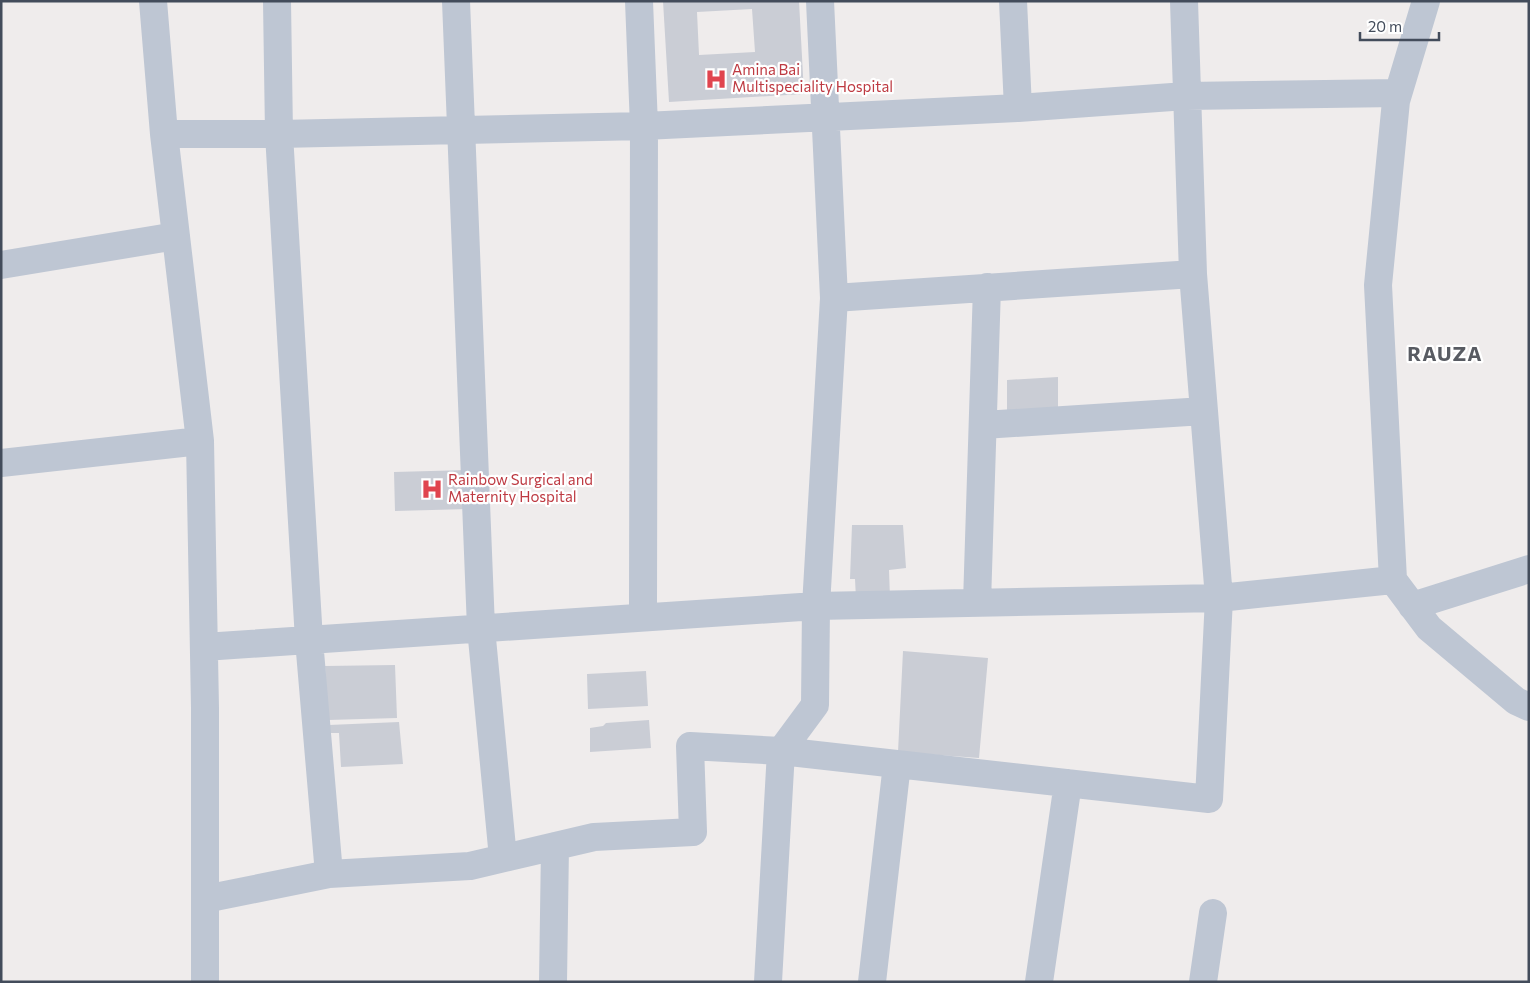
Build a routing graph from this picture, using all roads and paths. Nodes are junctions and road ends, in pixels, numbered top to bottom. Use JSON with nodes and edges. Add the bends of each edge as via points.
{"nodes":[{"id":1,"x":153,"y":1,"type":"edge"},
{"id":2,"x":277,"y":1,"type":"edge"},
{"id":3,"x":456,"y":1,"type":"edge"},
{"id":4,"x":639,"y":1,"type":"edge"},
{"id":5,"x":820,"y":1,"type":"edge"},
{"id":6,"x":1012,"y":1,"type":"edge"},
{"id":7,"x":1184,"y":1,"type":"edge"},
{"id":8,"x":1426,"y":1,"type":"edge"},
{"id":9,"x":1398,"y":93,"type":"junction"},
{"id":10,"x":1186,"y":96,"type":"junction"},
{"id":11,"x":1018,"y":108,"type":"junction"},
{"id":12,"x":826,"y":118,"type":"junction"},
{"id":13,"x":644,"y":126,"type":"junction"},
{"id":14,"x":461,"y":129,"type":"junction"},
{"id":15,"x":164,"y":134,"type":"junction"},
{"id":16,"x":279,"y":134,"type":"junction"},
{"id":17,"x":176,"y":236,"type":"junction"},
{"id":18,"x":1,"y":265,"type":"edge"},
{"id":19,"x":1193,"y":274,"type":"junction"},
{"id":20,"x":987,"y":287,"type":"junction"},
{"id":21,"x":834,"y":298,"type":"junction"},
{"id":22,"x":1204,"y":411,"type":"junction"},
{"id":23,"x":983,"y":425,"type":"junction"},
{"id":24,"x":200,"y":441,"type":"junction"},
{"id":25,"x":1,"y":463,"type":"edge"},
{"id":26,"x":1529,"y":569,"type":"edge"},
{"id":27,"x":1394,"y":580,"type":"junction"},
{"id":28,"x":1219,"y":598,"type":"junction"},
{"id":29,"x":978,"y":603,"type":"junction"},
{"id":30,"x":816,"y":606,"type":"junction"},
{"id":31,"x":1412,"y":606,"type":"junction"},
{"id":32,"x":645,"y":617,"type":"junction"},
{"id":33,"x":481,"y":628,"type":"junction"},
{"id":34,"x":309,"y":640,"type":"junction"},
{"id":35,"x":204,"y":647,"type":"junction"},
{"id":36,"x":1529,"y":707,"type":"edge"},
{"id":37,"x":781,"y":751,"type":"junction"},
{"id":38,"x":897,"y":764,"type":"junction"},
{"id":39,"x":1068,"y":783,"type":"junction"},
{"id":40,"x":555,"y":846,"type":"junction"},
{"id":41,"x":504,"y":858,"type":"junction"},
{"id":42,"x":329,"y":874,"type":"junction"},
{"id":43,"x":205,"y":899,"type":"junction"},
{"id":44,"x":1213,"y":913,"type":"dead end"},
{"id":45,"x":205,"y":982,"type":"edge"},
{"id":46,"x":553,"y":982,"type":"edge"},
{"id":47,"x":768,"y":982,"type":"edge"},
{"id":48,"x":872,"y":982,"type":"edge"},
{"id":49,"x":1039,"y":982,"type":"edge"},
{"id":50,"x":1203,"y":982,"type":"edge"}],
"edges":[{"from":1,"to":15,"type":"street"},
{"from":2,"to":16,"type":"street"},
{"from":3,"to":14,"type":"street"},
{"from":4,"to":13,"type":"street"},
{"from":5,"to":12,"type":"street"},
{"from":6,"to":11,"type":"street"},
{"from":7,"to":10,"type":"street"},
{"from":8,"to":9,"type":"street"},
{"from":9,"to":10,"type":"street"},
{"from":9,"to":27,"type":"street","via":[[1378,285]]},
{"from":10,"to":11,"type":"street"},
{"from":10,"to":19,"type":"street"},
{"from":11,"to":12,"type":"street"},
{"from":12,"to":13,"type":"street"},
{"from":12,"to":21,"type":"street"},
{"from":13,"to":14,"type":"street"},
{"from":13,"to":32,"type":"street"},
{"from":14,"to":16,"type":"street"},
{"from":14,"to":33,"type":"street"},
{"from":15,"to":16,"type":"street"},
{"from":15,"to":17,"type":"street"},
{"from":16,"to":34,"type":"street"},
{"from":17,"to":18,"type":"street"},
{"from":17,"to":24,"type":"street"},
{"from":19,"to":20,"type":"street"},
{"from":19,"to":22,"type":"street"},
{"from":20,"to":21,"type":"street"},
{"from":20,"to":23,"type":"street"},
{"from":21,"to":30,"type":"street"},
{"from":22,"to":23,"type":"street"},
{"from":22,"to":28,"type":"street"},
{"from":23,"to":29,"type":"street"},
{"from":24,"to":25,"type":"street"},
{"from":24,"to":35,"type":"street"},
{"from":26,"to":31,"type":"street"},
{"from":27,"to":28,"type":"street"},
{"from":27,"to":31,"type":"street"},
{"from":28,"to":29,"type":"street"},
{"from":28,"to":39,"type":"street","via":[[1209,799]]},
{"from":29,"to":30,"type":"street"},
{"from":30,"to":32,"type":"street"},
{"from":30,"to":37,"type":"street","via":[[815,705]]},
{"from":31,"to":36,"type":"street","via":[[1428,628],[1516,701]]},
{"from":32,"to":33,"type":"street"},
{"from":33,"to":34,"type":"street"},
{"from":33,"to":41,"type":"street"},
{"from":34,"to":35,"type":"street"},
{"from":34,"to":42,"type":"street"},
{"from":35,"to":43,"type":"street"},
{"from":37,"to":38,"type":"street"},
{"from":37,"to":40,"type":"street","via":[[690,746],[693,832],[594,837]]},
{"from":37,"to":47,"type":"street"},
{"from":38,"to":39,"type":"street"},
{"from":38,"to":48,"type":"street"},
{"from":39,"to":49,"type":"street"},
{"from":40,"to":41,"type":"street"},
{"from":40,"to":46,"type":"street"},
{"from":41,"to":42,"type":"street","via":[[470,866]]},
{"from":42,"to":43,"type":"street"},
{"from":43,"to":45,"type":"street"},
{"from":44,"to":50,"type":"street"}]}
